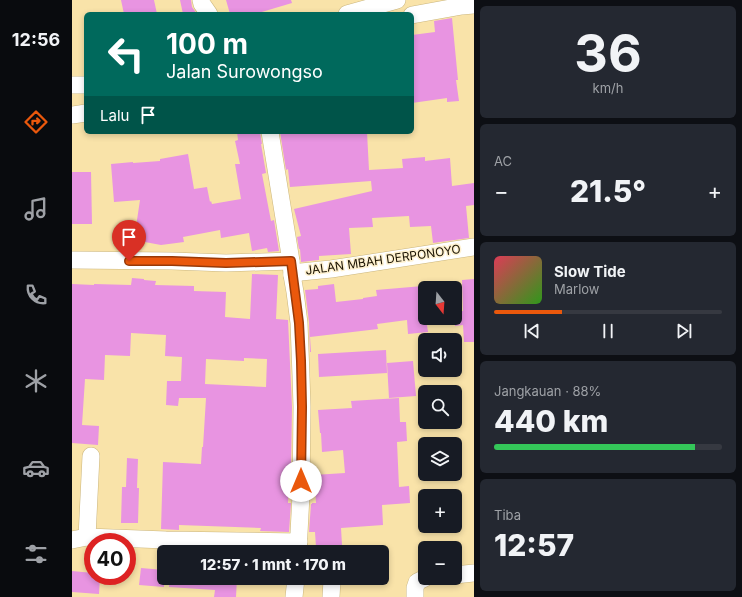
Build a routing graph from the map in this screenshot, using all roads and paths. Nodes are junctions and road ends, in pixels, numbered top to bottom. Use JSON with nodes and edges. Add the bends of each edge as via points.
{"nodes":[{"id":1,"x":201,"y":0,"type":"edge"},
{"id":2,"x":397,"y":0,"type":"edge"},
{"id":3,"x":474,"y":5,"type":"edge"},
{"id":4,"x":208,"y":12,"type":"edge"},
{"id":5,"x":354,"y":12,"type":"edge"},
{"id":6,"x":414,"y":15,"type":"edge"},
{"id":7,"x":84,"y":84,"type":"edge"},
{"id":8,"x":72,"y":85,"type":"edge"},
{"id":9,"x":84,"y":113,"type":"edge"},
{"id":10,"x":72,"y":115,"type":"edge"},
{"id":11,"x":270,"y":134,"type":"edge"},
{"id":12,"x":474,"y":247,"type":"edge"},
{"id":13,"x":72,"y":260,"type":"edge"},
{"id":14,"x":291,"y":268,"type":"junction"},
{"id":15,"x":91,"y":456,"type":"dead end"},
{"id":16,"x":79,"y":538,"type":"edge"},
{"id":17,"x":248,"y":545,"type":"edge"},
{"id":18,"x":298,"y":545,"type":"edge"},
{"id":19,"x":474,"y":573,"type":"edge"},
{"id":20,"x":462,"y":574,"type":"edge"},
{"id":21,"x":418,"y":582,"type":"edge"},
{"id":22,"x":295,"y":585,"type":"edge"},
{"id":23,"x":294,"y":597,"type":"edge"},
{"id":24,"x":415,"y":597,"type":"edge"}],
"edges":[{"from":1,"to":4,"type":"street"},
{"from":2,"to":5,"type":"street"},
{"from":3,"to":6,"type":"street"},
{"from":7,"to":8,"type":"street"},
{"from":9,"to":10,"type":"street"},
{"from":11,"to":14,"type":"street"},
{"from":12,"to":14,"type":"street","name":"JALAN MBAH DERPONOYO","via":[[331,269],[301,272]]},
{"from":13,"to":14,"type":"street","name":"JALAN MBAH DERPONOYO","via":[[172,261]]},
{"from":14,"to":18,"type":"street","via":[[299,323],[301,384]]},
{"from":15,"to":16,"type":"street"},
{"from":16,"to":17,"type":"street"},
{"from":19,"to":20,"type":"street"},
{"from":21,"to":24,"type":"street"},
{"from":22,"to":23,"type":"street"}]}
